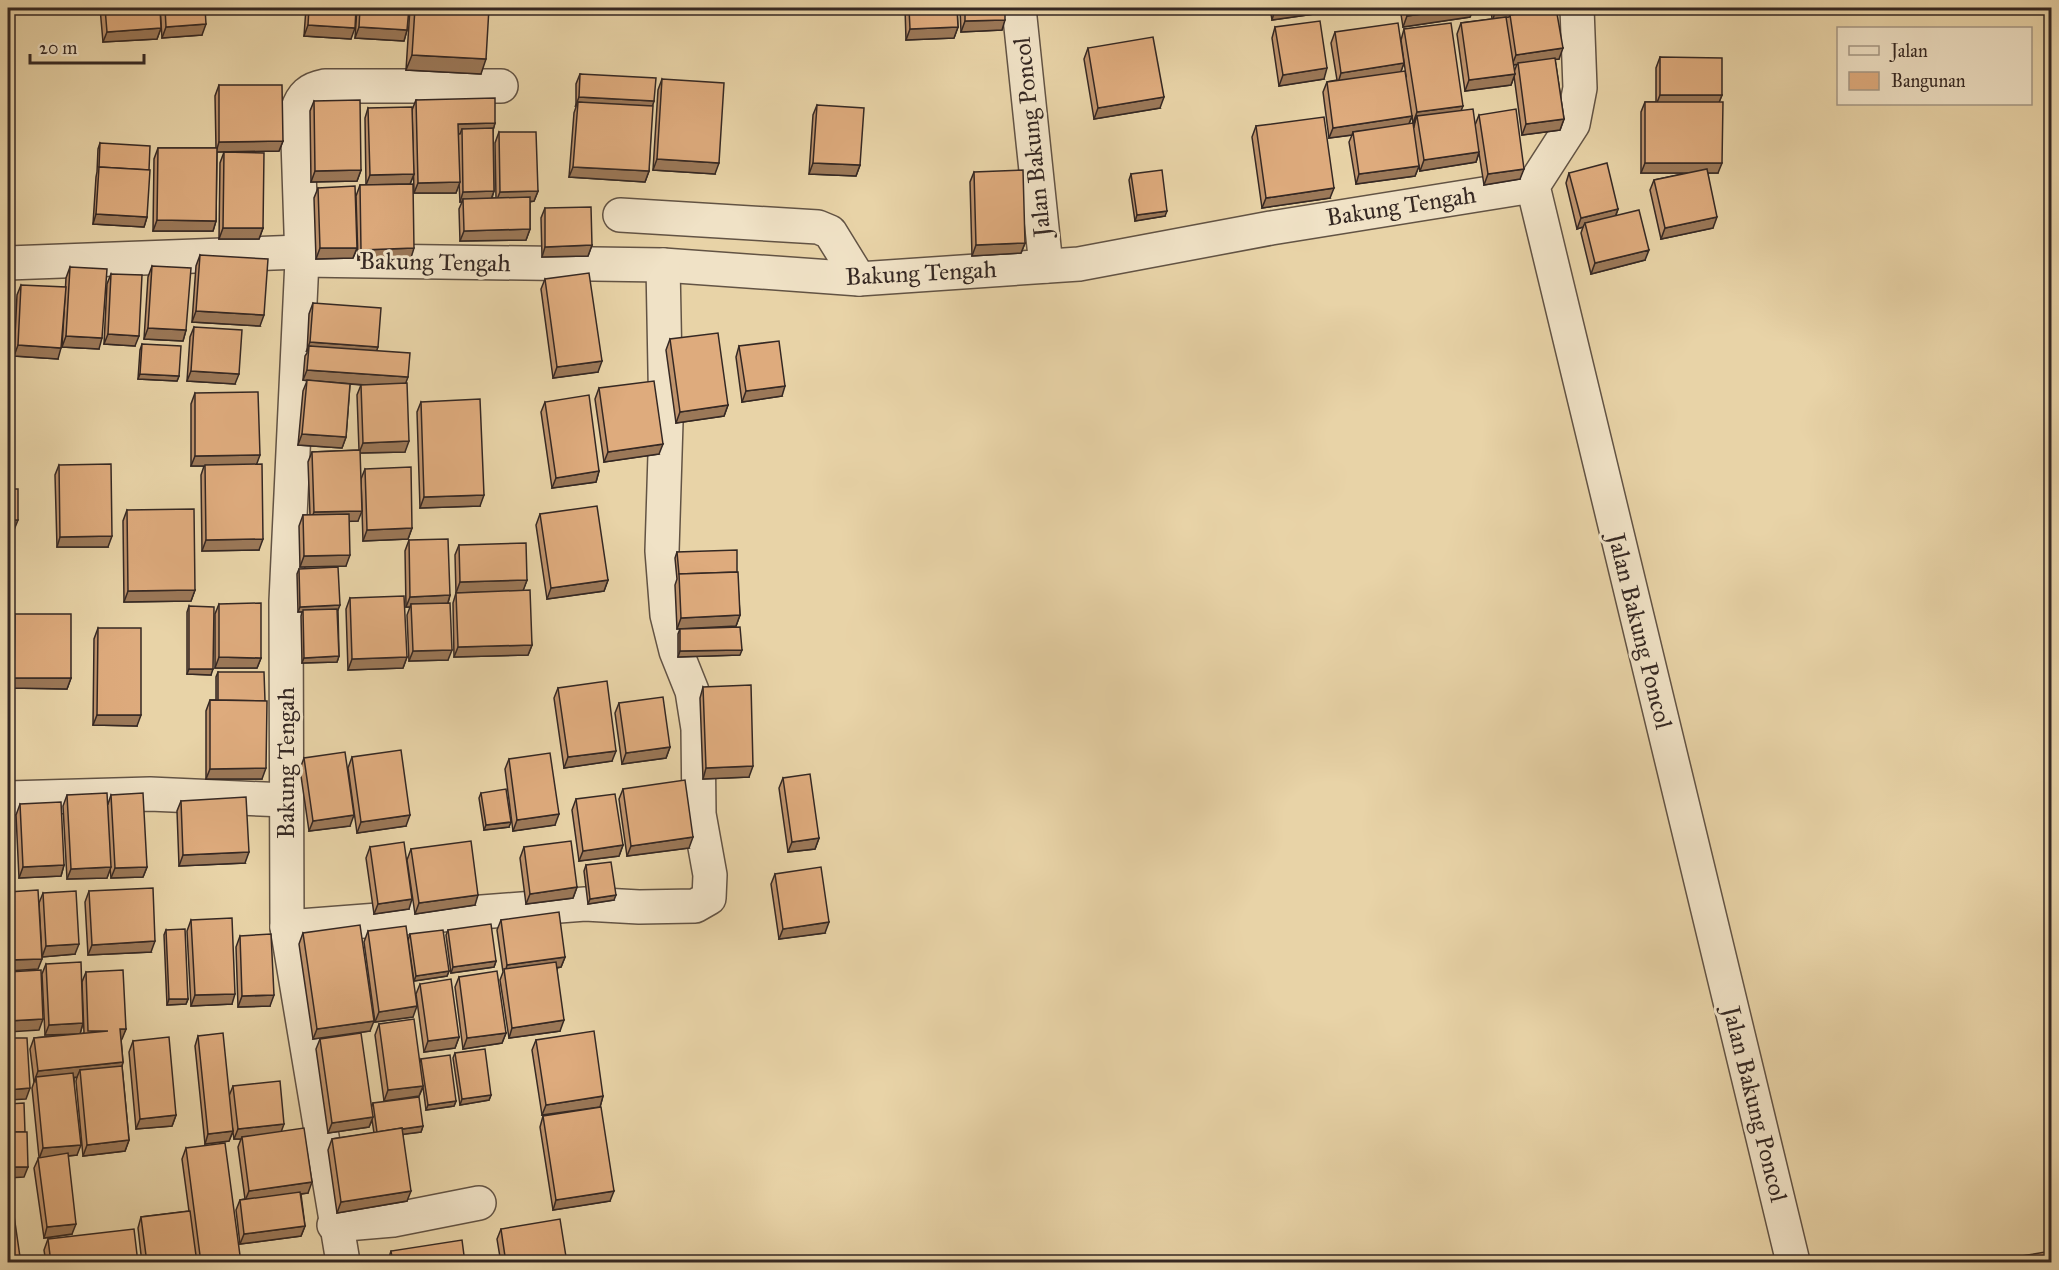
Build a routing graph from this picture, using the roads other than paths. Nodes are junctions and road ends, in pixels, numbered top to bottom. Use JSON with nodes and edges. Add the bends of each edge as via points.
{"nodes":[{"id":1,"x":1019,"y":8,"type":"edge"},
{"id":2,"x":1577,"y":8,"type":"edge"},
{"id":3,"x":501,"y":86,"type":"dead end"},
{"id":4,"x":1533,"y":186,"type":"junction"},
{"id":5,"x":620,"y":215,"type":"dead end"},
{"id":6,"x":301,"y":256,"type":"junction"},
{"id":7,"x":8,"y":263,"type":"edge"},
{"id":8,"x":663,"y":265,"type":"junction"},
{"id":9,"x":1046,"y":266,"type":"junction"},
{"id":10,"x":859,"y":279,"type":"junction"},
{"id":11,"x":8,"y":798,"type":"edge"},
{"id":12,"x":285,"y":800,"type":"junction"},
{"id":13,"x":287,"y":927,"type":"junction"},
{"id":14,"x":479,"y":1203,"type":"dead end"},
{"id":15,"x":334,"y":1224,"type":"junction"},
{"id":16,"x":343,"y":1263,"type":"edge"},
{"id":17,"x":1793,"y":1263,"type":"edge"}],
"edges":[{"from":1,"to":9,"type":"street","name":"Jalan Bakung Poncol"},
{"from":2,"to":4,"type":"street","via":[[1580,88],[1573,124]]},
{"from":3,"to":6,"type":"street","name":"Bakung Tengah","via":[[310,89],[300,100],[297,111]]},
{"from":4,"to":9,"type":"street","name":"Bakung Tengah","via":[[1294,224],[1079,264]]},
{"from":4,"to":17,"type":"street","name":"Jalan Bakung Poncol"},
{"from":5,"to":10,"type":"street","via":[[818,227],[830,232]]},
{"from":6,"to":7,"type":"street","name":"Bakung Tengah"},
{"from":6,"to":8,"type":"street","name":"Bakung Tengah"},
{"from":6,"to":12,"type":"street","name":"Bakung Tengah","via":[[286,601]]},
{"from":8,"to":10,"type":"street","name":"Bakung Tengah"},
{"from":8,"to":13,"type":"street","via":[[666,432],[662,551],[668,615],[676,651],[692,691],[698,729],[699,814],[710,875],[709,898],[695,906],[585,904]]},
{"from":9,"to":10,"type":"street","name":"Bakung Tengah"},
{"from":11,"to":12,"type":"street","via":[[150,794]]},
{"from":12,"to":13,"type":"street","name":"Bakung Tengah"},
{"from":13,"to":15,"type":"street","name":"Bakung Tengah"},
{"from":14,"to":15,"type":"street","via":[[393,1220]]},
{"from":15,"to":16,"type":"street","name":"Bakung Tengah"}]}
